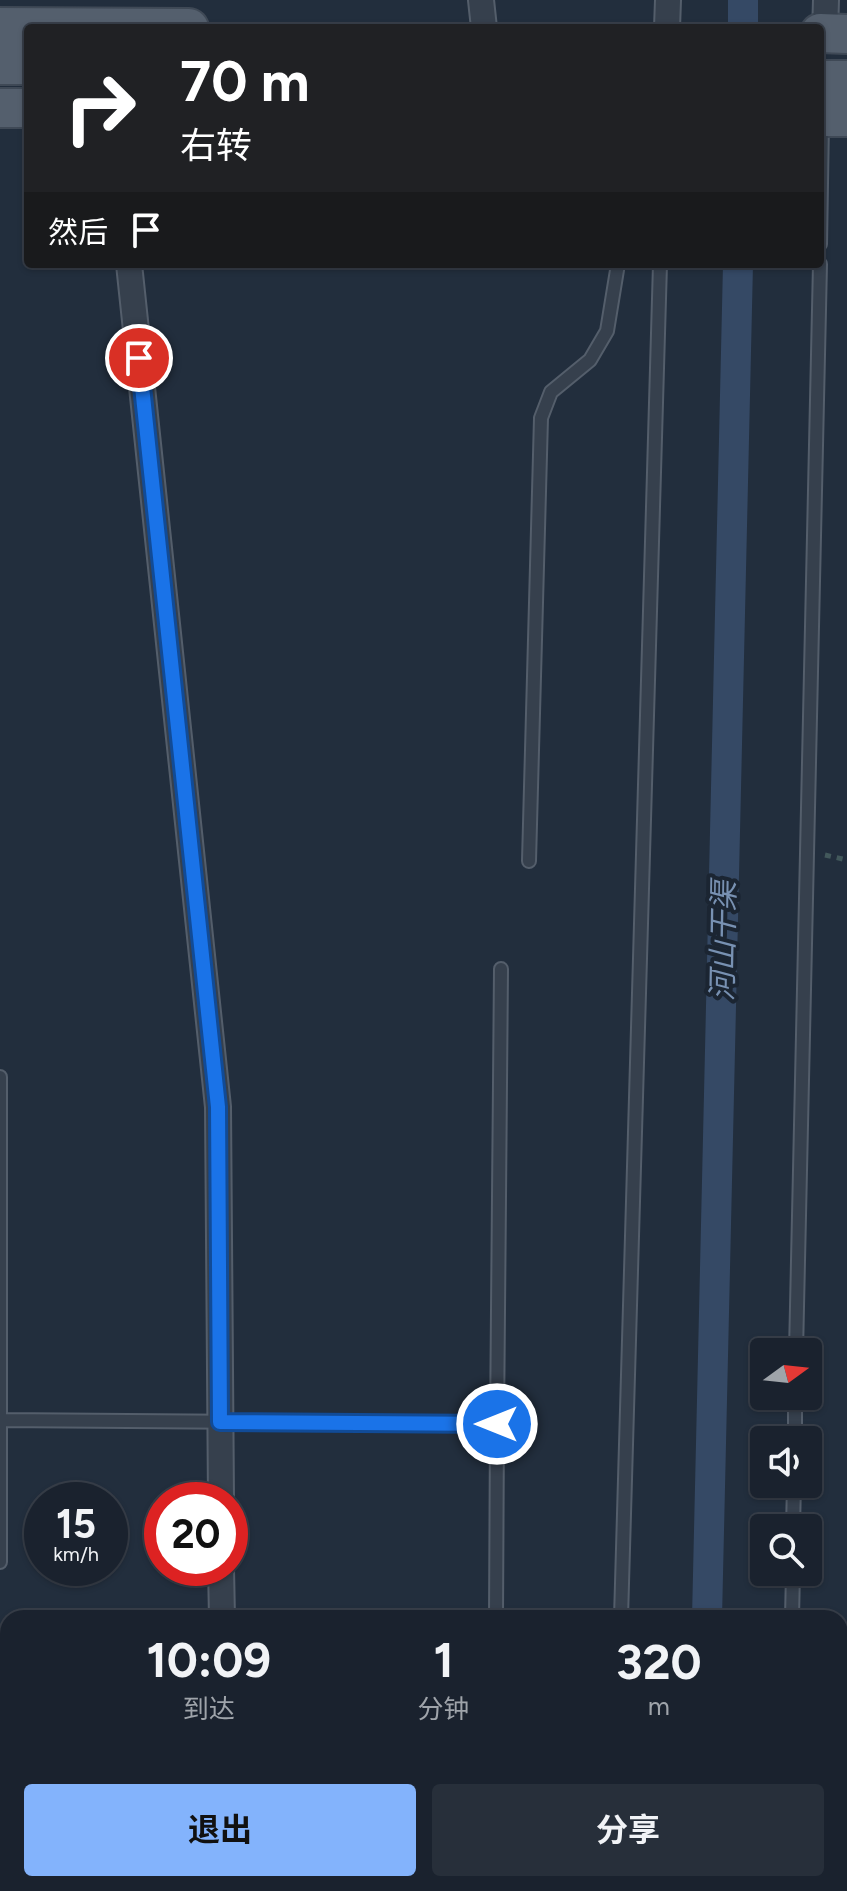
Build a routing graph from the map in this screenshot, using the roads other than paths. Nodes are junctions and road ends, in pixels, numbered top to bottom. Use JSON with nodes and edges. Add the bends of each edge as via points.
{"nodes":[{"id":1,"x":481,"y":0,"type":"edge"},
{"id":2,"x":668,"y":0,"type":"edge"},
{"id":3,"x":484,"y":24,"type":"edge"},
{"id":4,"x":667,"y":24,"type":"edge"},
{"id":5,"x":0,"y":27,"type":"edge"},
{"id":6,"x":24,"y":27,"type":"edge"},
{"id":7,"x":0,"y":65,"type":"edge"},
{"id":8,"x":24,"y":65,"type":"edge"},
{"id":9,"x":828,"y":98,"type":"edge"},
{"id":10,"x":0,"y":108,"type":"edge"},
{"id":11,"x":24,"y":108,"type":"edge"},
{"id":12,"x":824,"y":171,"type":"edge"},
{"id":13,"x":129,"y":268,"type":"edge"},
{"id":14,"x":618,"y":268,"type":"edge"},
{"id":15,"x":660,"y":268,"type":"edge"},
{"id":16,"x":820,"y":268,"type":"edge"},
{"id":17,"x":529,"y":861,"type":"dead end"},
{"id":18,"x":501,"y":969,"type":"dead end"},
{"id":19,"x":0,"y":1077,"type":"edge"},
{"id":20,"x":1,"y":1095,"type":"edge"},
{"id":21,"x":796,"y":1338,"type":"edge"},
{"id":22,"x":0,"y":1420,"type":"edge"},
{"id":23,"x":220,"y":1422,"type":"junction"},
{"id":24,"x":497,"y":1424,"type":"junction"},
{"id":25,"x":221,"y":1482,"type":"edge"},
{"id":26,"x":0,"y":1562,"type":"edge"},
{"id":27,"x":221,"y":1586,"type":"edge"},
{"id":28,"x":793,"y":1586,"type":"edge"},
{"id":29,"x":222,"y":1610,"type":"edge"},
{"id":30,"x":496,"y":1610,"type":"edge"},
{"id":31,"x":621,"y":1610,"type":"edge"},
{"id":32,"x":792,"y":1610,"type":"edge"}],
"edges":[{"from":1,"to":3,"type":"street"},
{"from":2,"to":4,"type":"street"},
{"from":5,"to":6,"type":"main road"},
{"from":7,"to":8,"type":"main road"},
{"from":9,"to":12,"type":"lane"},
{"from":10,"to":11,"type":"main road"},
{"from":13,"to":23,"type":"street","via":[[218,1107]]},
{"from":14,"to":17,"type":"lane","via":[[607,331],[590,360],[551,392],[541,418]]},
{"from":15,"to":31,"type":"lane"},
{"from":16,"to":21,"type":"lane"},
{"from":18,"to":24,"type":"lane"},
{"from":19,"to":20,"type":"lane"},
{"from":20,"to":22,"type":"lane"},
{"from":22,"to":23,"type":"lane"},
{"from":22,"to":26,"type":"lane"},
{"from":23,"to":24,"type":"lane"},
{"from":23,"to":25,"type":"street"},
{"from":24,"to":30,"type":"lane"},
{"from":27,"to":29,"type":"street"},
{"from":28,"to":32,"type":"lane"}]}
